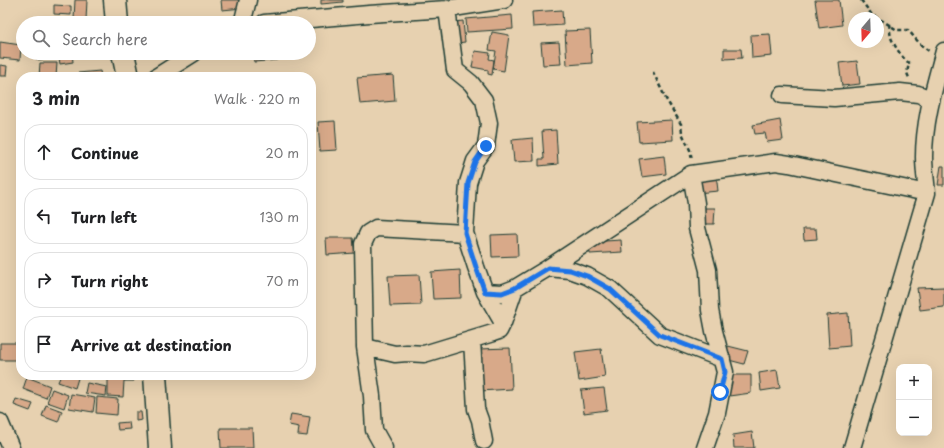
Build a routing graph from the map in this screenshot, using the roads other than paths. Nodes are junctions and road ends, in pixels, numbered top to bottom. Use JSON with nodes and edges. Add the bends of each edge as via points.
{"nodes":[{"id":1,"x":114,"y":0,"type":"edge"},
{"id":2,"x":248,"y":0,"type":"edge"},
{"id":3,"x":504,"y":0,"type":"edge"},
{"id":4,"x":447,"y":9,"type":"junction"},
{"id":5,"x":116,"y":16,"type":"edge"},
{"id":6,"x":244,"y":16,"type":"edge"},
{"id":7,"x":316,"y":19,"type":"edge"},
{"id":8,"x":124,"y":60,"type":"edge"},
{"id":9,"x":183,"y":60,"type":"edge"},
{"id":10,"x":943,"y":61,"type":"edge"},
{"id":11,"x":127,"y":72,"type":"edge"},
{"id":12,"x":164,"y":72,"type":"edge"},
{"id":13,"x":782,"y":95,"type":"dead end"},
{"id":14,"x":925,"y":96,"type":"junction"},
{"id":15,"x":691,"y":174,"type":"junction"},
{"id":16,"x":927,"y":193,"type":"junction"},
{"id":17,"x":465,"y":233,"type":"junction"},
{"id":18,"x":548,"y":268,"type":"junction"},
{"id":19,"x":515,"y":288,"type":"junction"},
{"id":20,"x":485,"y":292,"type":"junction"},
{"id":21,"x":503,"y":323,"type":"junction"},
{"id":22,"x":472,"y":340,"type":"junction"},
{"id":23,"x":365,"y":347,"type":"junction"},
{"id":24,"x":722,"y":359,"type":"junction"},
{"id":25,"x":155,"y":380,"type":"edge"},
{"id":26,"x":0,"y":422,"type":"edge"},
{"id":27,"x":484,"y":441,"type":"dead end"},
{"id":28,"x":11,"y":448,"type":"edge"},
{"id":29,"x":160,"y":448,"type":"edge"},
{"id":30,"x":384,"y":448,"type":"edge"},
{"id":31,"x":705,"y":448,"type":"edge"},
{"id":32,"x":852,"y":448,"type":"edge"}],
"edges":[{"from":1,"to":5,"type":"street"},
{"from":2,"to":6,"type":"street"},
{"from":3,"to":4,"type":"street"},
{"from":4,"to":7,"type":"street"},
{"from":4,"to":17,"type":"street","via":[[455,70],[471,83],[484,100],[489,123],[486,146],[475,162],[468,183]]},
{"from":8,"to":11,"type":"street"},
{"from":9,"to":12,"type":"street"},
{"from":10,"to":14,"type":"street"},
{"from":13,"to":14,"type":"street","via":[[834,98],[900,92]]},
{"from":14,"to":16,"type":"street","via":[[924,157]]},
{"from":15,"to":16,"type":"street","via":[[776,162]]},
{"from":15,"to":18,"type":"street"},
{"from":15,"to":24,"type":"street","via":[[697,228],[708,270],[710,310]]},
{"from":16,"to":32,"type":"street"},
{"from":17,"to":20,"type":"street"},
{"from":17,"to":23,"type":"street","via":[[376,228],[368,233],[363,244]]},
{"from":18,"to":19,"type":"street"},
{"from":18,"to":24,"type":"street","via":[[570,270],[587,276],[610,289],[660,335]]},
{"from":19,"to":20,"type":"street","via":[[502,293]]},
{"from":19,"to":21,"type":"street"},
{"from":20,"to":21,"type":"street"},
{"from":21,"to":22,"type":"street","via":[[499,330]]},
{"from":22,"to":23,"type":"street","via":[[424,354],[395,354]]},
{"from":22,"to":27,"type":"street","via":[[476,409]]},
{"from":23,"to":30,"type":"street","via":[[374,430]]},
{"from":24,"to":31,"type":"street","via":[[725,372],[717,412]]},
{"from":25,"to":29,"type":"street"},
{"from":26,"to":28,"type":"street"}]}
